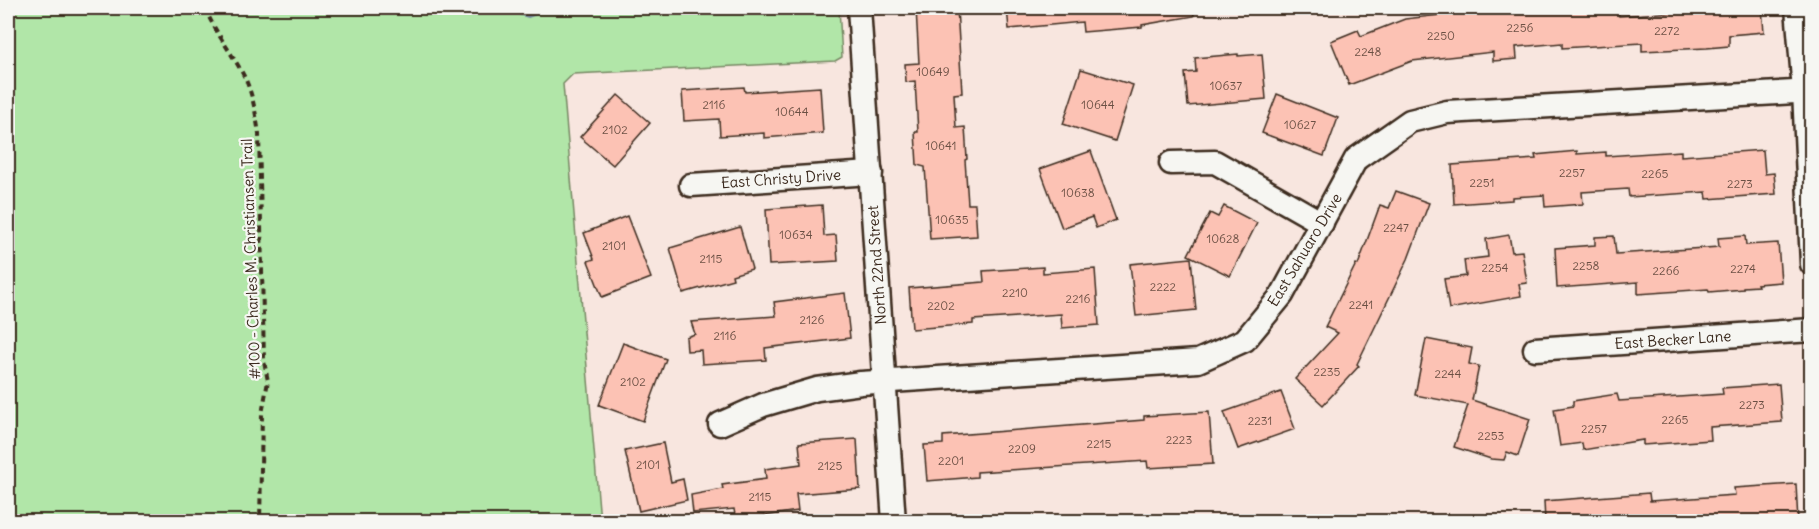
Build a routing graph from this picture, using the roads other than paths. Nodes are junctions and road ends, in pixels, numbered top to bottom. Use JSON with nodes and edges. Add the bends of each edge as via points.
{"nodes":[{"id":1,"x":859,"y":8,"type":"edge"},
{"id":2,"x":1797,"y":8,"type":"edge"},
{"id":3,"x":1808,"y":91,"type":"edge"},
{"id":4,"x":1171,"y":163,"type":"dead end"},
{"id":5,"x":871,"y":173,"type":"junction"},
{"id":6,"x":692,"y":185,"type":"dead end"},
{"id":7,"x":1322,"y":223,"type":"junction"},
{"id":8,"x":1812,"y":264,"type":"edge"},
{"id":9,"x":1812,"y":330,"type":"edge"},
{"id":10,"x":1535,"y":349,"type":"dead end"},
{"id":11,"x":884,"y":382,"type":"junction"},
{"id":12,"x":720,"y":424,"type":"dead end"},
{"id":13,"x":894,"y":522,"type":"edge"}],
"edges":[{"from":1,"to":5,"type":"street","name":"North 22nd Street"},
{"from":2,"to":3,"type":"street"},
{"from":3,"to":7,"type":"street","name":"East Sahuaro Drive","via":[[1447,112],[1410,121],[1356,159]]},
{"from":3,"to":8,"type":"street"},
{"from":4,"to":7,"type":"street","via":[[1215,162]]},
{"from":5,"to":6,"type":"street","name":"East Christy Drive"},
{"from":5,"to":11,"type":"street","name":"North 22nd Street"},
{"from":7,"to":11,"type":"street","name":"East Sahuaro Drive","via":[[1282,295],[1245,340],[1198,361]]},
{"from":9,"to":10,"type":"street","name":"East Becker Lane"},
{"from":11,"to":12,"type":"street","name":"East Sahuaro Drive","via":[[817,389],[763,405]]},
{"from":11,"to":13,"type":"street","name":"North 22nd Street"}]}
